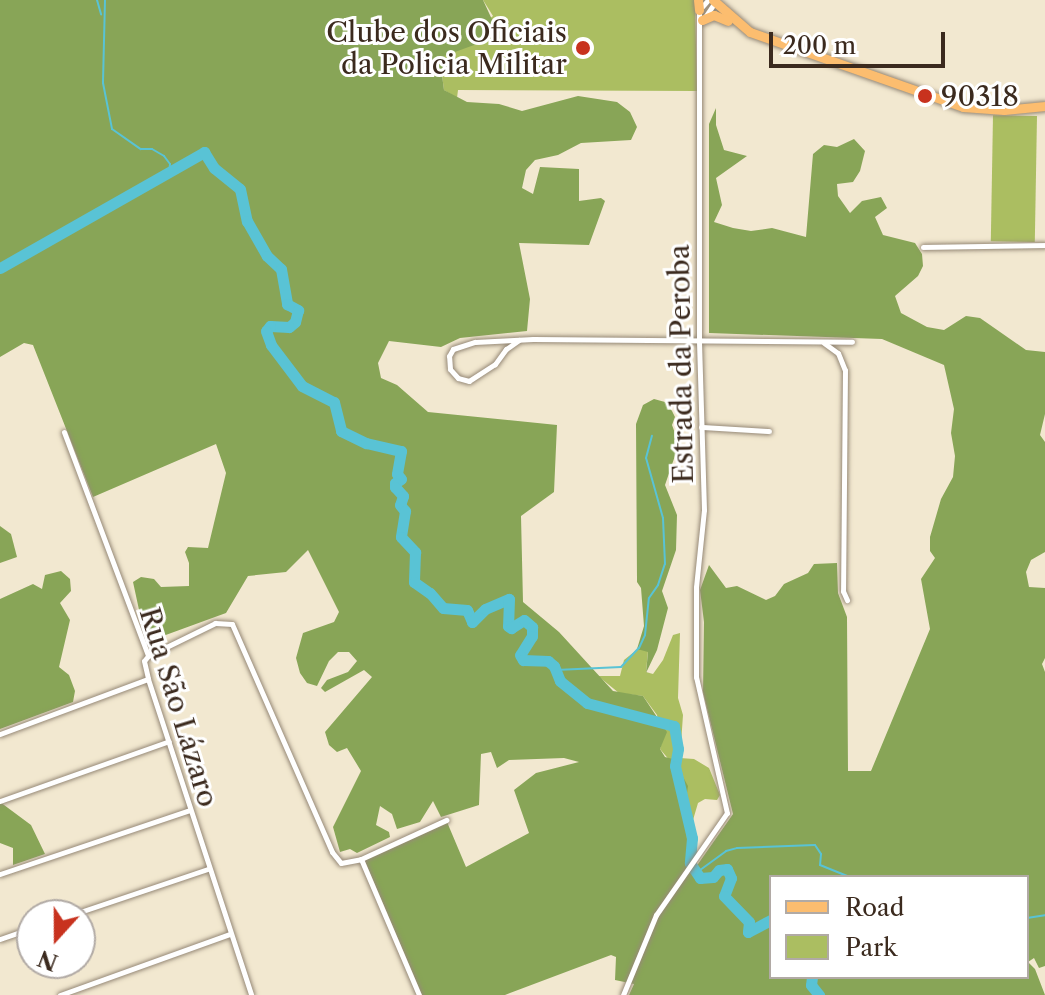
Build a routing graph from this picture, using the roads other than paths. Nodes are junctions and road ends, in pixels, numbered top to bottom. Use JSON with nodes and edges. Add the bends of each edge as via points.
{"nodes":[{"id":1,"x":712,"y":1,"type":"edge"},
{"id":2,"x":698,"y":5,"type":"edge"},
{"id":3,"x":702,"y":20,"type":"junction"},
{"id":4,"x":699,"y":32,"type":"junction"},
{"id":5,"x":750,"y":32,"type":"junction"},
{"id":6,"x":1045,"y":106,"type":"edge"},
{"id":7,"x":1045,"y":245,"type":"edge"},
{"id":8,"x":923,"y":247,"type":"dead end"},
{"id":9,"x":519,"y":340,"type":"junction"},
{"id":10,"x":699,"y":341,"type":"junction"},
{"id":11,"x":823,"y":342,"type":"junction"},
{"id":12,"x":852,"y":342,"type":"dead end"},
{"id":13,"x":701,"y":427,"type":"junction"},
{"id":14,"x":769,"y":431,"type":"dead end"},
{"id":15,"x":65,"y":434,"type":"dead end"},
{"id":16,"x":847,"y":600,"type":"dead end"},
{"id":17,"x":148,"y":656,"type":"junction"},
{"id":18,"x":148,"y":679,"type":"junction"},
{"id":19,"x":0,"y":734,"type":"edge"},
{"id":20,"x":169,"y":741,"type":"junction"},
{"id":21,"x":0,"y":801,"type":"edge"},
{"id":22,"x":190,"y":810,"type":"junction"},
{"id":23,"x":446,"y":820,"type":"dead end"},
{"id":24,"x":361,"y":859,"type":"junction"},
{"id":25,"x":208,"y":869,"type":"junction"},
{"id":26,"x":0,"y":874,"type":"edge"},
{"id":27,"x":96,"y":907,"type":"edge"},
{"id":28,"x":229,"y":934,"type":"junction"},
{"id":29,"x":60,"y":995,"type":"edge"},
{"id":30,"x":251,"y":995,"type":"edge"},
{"id":31,"x":419,"y":995,"type":"edge"},
{"id":32,"x":623,"y":995,"type":"edge"}],
"edges":[{"from":1,"to":2,"type":"street"},
{"from":1,"to":3,"type":"street"},
{"from":1,"to":5,"type":"main road"},
{"from":2,"to":4,"type":"street"},
{"from":3,"to":4,"type":"street"},
{"from":3,"to":5,"type":"main road","via":[[718,16]]},
{"from":4,"to":10,"type":"street","name":"Estrada da Peroba"},
{"from":5,"to":6,"type":"main road","via":[[963,107]]},
{"from":7,"to":8,"type":"street"},
{"from":9,"to":9,"type":"street","via":[[463,344],[449,356],[450,369],[469,381]]},
{"from":9,"to":10,"type":"street"},
{"from":10,"to":11,"type":"street"},
{"from":10,"to":13,"type":"street","name":"Estrada da Peroba"},
{"from":11,"to":12,"type":"street"},
{"from":11,"to":16,"type":"street","via":[[838,353],[845,370]]},
{"from":13,"to":14,"type":"street"},
{"from":13,"to":32,"type":"street","name":"Estrada da Peroba","via":[[699,694],[728,806],[719,829],[656,915]]},
{"from":15,"to":17,"type":"street","name":"Rua São Lázaro"},
{"from":17,"to":18,"type":"street","name":"Rua São Lázaro"},
{"from":17,"to":24,"type":"street","via":[[221,621],[232,624],[332,852],[341,863]]},
{"from":18,"to":19,"type":"street"},
{"from":18,"to":20,"type":"street","name":"Rua São Lázaro"},
{"from":20,"to":21,"type":"street"},
{"from":20,"to":22,"type":"street","name":"Rua São Lázaro"},
{"from":22,"to":25,"type":"street","name":"Rua São Lázaro"},
{"from":22,"to":26,"type":"street"},
{"from":23,"to":24,"type":"street"},
{"from":24,"to":31,"type":"street"},
{"from":25,"to":27,"type":"street"},
{"from":25,"to":28,"type":"street","name":"Rua São Lázaro"},
{"from":28,"to":29,"type":"street"},
{"from":28,"to":30,"type":"street","name":"Rua São Lázaro"}]}
